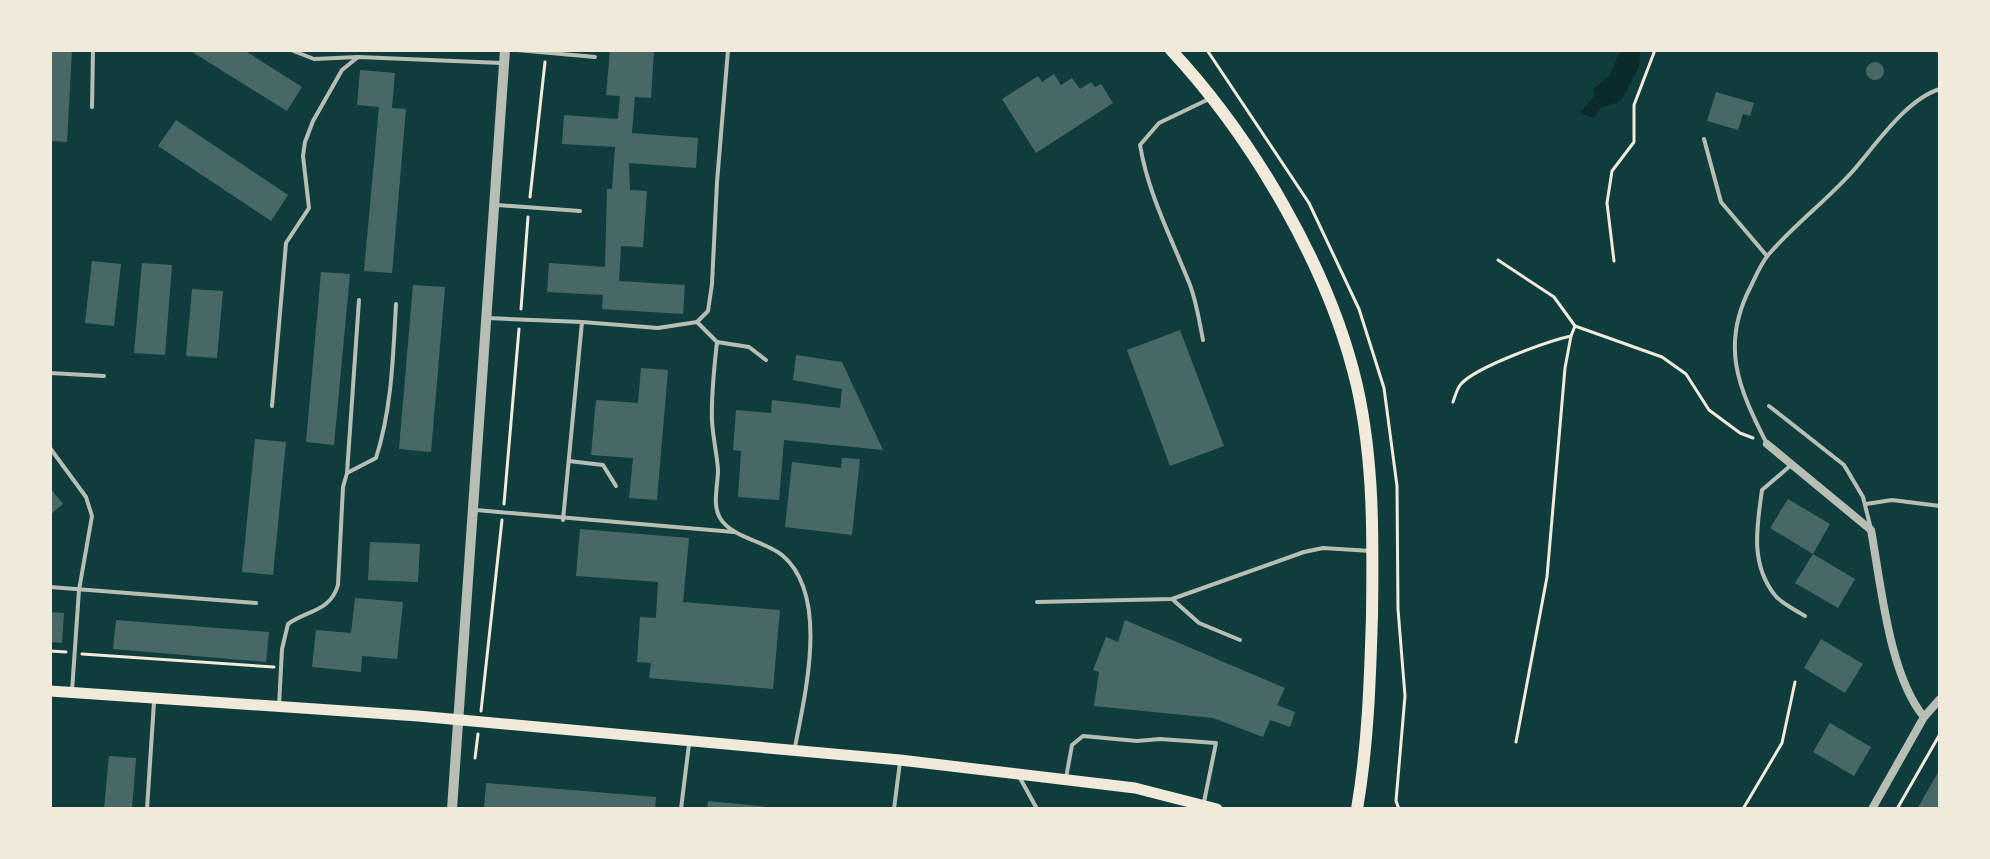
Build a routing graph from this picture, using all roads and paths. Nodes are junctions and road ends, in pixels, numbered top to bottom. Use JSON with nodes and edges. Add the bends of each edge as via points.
{"nodes":[{"id":1,"x":93,"y":50,"type":"edge"},
{"id":2,"x":291,"y":50,"type":"edge"},
{"id":3,"x":505,"y":50,"type":"edge"},
{"id":4,"x":517,"y":50,"type":"edge"},
{"id":5,"x":728,"y":50,"type":"edge"},
{"id":6,"x":1171,"y":50,"type":"edge"},
{"id":7,"x":1655,"y":50,"type":"edge"},
{"id":8,"x":546,"y":52,"type":"junction"},
{"id":9,"x":358,"y":57,"type":"junction"},
{"id":10,"x":595,"y":57,"type":"dead end"},
{"id":11,"x":504,"y":63,"type":"junction"},
{"id":12,"x":1940,"y":89,"type":"edge"},
{"id":13,"x":1211,"y":98,"type":"junction"},
{"id":14,"x":92,"y":107,"type":"dead end"},
{"id":15,"x":1704,"y":139,"type":"dead end"},
{"id":16,"x":495,"y":205,"type":"junction"},
{"id":17,"x":529,"y":207,"type":"junction"},
{"id":18,"x":580,"y":211,"type":"dead end"},
{"id":19,"x":1767,"y":256,"type":"junction"},
{"id":20,"x":1498,"y":260,"type":"dead end"},
{"id":21,"x":1614,"y":261,"type":"dead end"},
{"id":22,"x":359,"y":300,"type":"dead end"},
{"id":23,"x":396,"y":304,"type":"dead end"},
{"id":24,"x":487,"y":318,"type":"junction"},
{"id":25,"x":520,"y":320,"type":"junction"},
{"id":26,"x":582,"y":322,"type":"junction"},
{"id":27,"x":697,"y":322,"type":"junction"},
{"id":28,"x":1575,"y":326,"type":"junction"},
{"id":29,"x":1571,"y":336,"type":"junction"},
{"id":30,"x":1203,"y":340,"type":"dead end"},
{"id":31,"x":717,"y":342,"type":"junction"},
{"id":32,"x":766,"y":360,"type":"dead end"},
{"id":33,"x":50,"y":373,"type":"edge"},
{"id":34,"x":104,"y":376,"type":"dead end"},
{"id":35,"x":1453,"y":402,"type":"dead end"},
{"id":36,"x":272,"y":406,"type":"dead end"},
{"id":37,"x":1769,"y":406,"type":"dead end"},
{"id":38,"x":1767,"y":444,"type":"junction"},
{"id":39,"x":50,"y":448,"type":"edge"},
{"id":40,"x":569,"y":461,"type":"junction"},
{"id":41,"x":1792,"y":464,"type":"junction"},
{"id":42,"x":347,"y":473,"type":"junction"},
{"id":43,"x":616,"y":486,"type":"dead end"},
{"id":44,"x":1866,"y":504,"type":"junction"},
{"id":45,"x":1940,"y":506,"type":"edge"},
{"id":46,"x":474,"y":510,"type":"junction"},
{"id":47,"x":504,"y":511,"type":"junction"},
{"id":48,"x":563,"y":520,"type":"junction"},
{"id":49,"x":1871,"y":530,"type":"junction"},
{"id":50,"x":737,"y":533,"type":"junction"},
{"id":51,"x":1373,"y":551,"type":"junction"},
{"id":52,"x":50,"y":587,"type":"edge"},
{"id":53,"x":79,"y":590,"type":"junction"},
{"id":54,"x":1172,"y":599,"type":"junction"},
{"id":55,"x":1037,"y":602,"type":"dead end"},
{"id":56,"x":256,"y":603,"type":"dead end"},
{"id":57,"x":1805,"y":616,"type":"dead end"},
{"id":58,"x":1240,"y":640,"type":"dead end"},
{"id":59,"x":50,"y":651,"type":"edge"},
{"id":60,"x":74,"y":653,"type":"junction"},
{"id":61,"x":281,"y":668,"type":"junction"},
{"id":62,"x":1795,"y":682,"type":"dead end"},
{"id":63,"x":50,"y":691,"type":"edge"},
{"id":64,"x":71,"y":693,"type":"junction"},
{"id":65,"x":154,"y":699,"type":"junction"},
{"id":66,"x":1940,"y":699,"type":"edge"},
{"id":67,"x":278,"y":709,"type":"junction"},
{"id":68,"x":1924,"y":717,"type":"junction"},
{"id":69,"x":459,"y":722,"type":"junction"},
{"id":70,"x":479,"y":723,"type":"junction"},
{"id":71,"x":1940,"y":734,"type":"edge"},
{"id":72,"x":690,"y":741,"type":"junction"},
{"id":73,"x":1516,"y":742,"type":"dead end"},
{"id":74,"x":795,"y":750,"type":"junction"},
{"id":75,"x":475,"y":758,"type":"dead end"},
{"id":76,"x":900,"y":760,"type":"junction"},
{"id":77,"x":1019,"y":776,"type":"junction"},
{"id":78,"x":1066,"y":781,"type":"junction"},
{"id":79,"x":1203,"y":805,"type":"junction"},
{"id":80,"x":147,"y":809,"type":"edge"},
{"id":81,"x":452,"y":809,"type":"edge"},
{"id":82,"x":681,"y":809,"type":"edge"},
{"id":83,"x":894,"y":809,"type":"edge"},
{"id":84,"x":1037,"y":809,"type":"edge"},
{"id":85,"x":1217,"y":809,"type":"edge"},
{"id":86,"x":1357,"y":809,"type":"edge"},
{"id":87,"x":1743,"y":809,"type":"edge"},
{"id":88,"x":1872,"y":809,"type":"edge"},
{"id":89,"x":1897,"y":809,"type":"edge"}],
"edges":[{"from":1,"to":14,"type":"lane"},
{"from":2,"to":9,"type":"lane","via":[[314,59]]},
{"from":3,"to":11,"type":"street"},
{"from":4,"to":8,"type":"lane"},
{"from":5,"to":27,"type":"lane","via":[[712,284],[708,311]]},
{"from":6,"to":13,"type":"main road"},
{"from":7,"to":21,"type":"path","via":[[1634,105],[1634,142],[1612,171],[1607,203]]},
{"from":8,"to":10,"type":"lane"},
{"from":8,"to":17,"type":"path"},
{"from":9,"to":11,"type":"lane"},
{"from":9,"to":36,"type":"lane","via":[[342,70],[305,142],[309,208],[286,243]]},
{"from":11,"to":16,"type":"street"},
{"from":12,"to":19,"type":"lane","via":[[1911,106]]},
{"from":13,"to":30,"type":"lane","via":[[1159,123],[1140,145],[1163,223],[1190,283]]},
{"from":13,"to":51,"type":"main road","via":[[1285,206],[1334,309],[1357,386],[1371,477]]},
{"from":15,"to":19,"type":"lane","via":[[1721,202]]},
{"from":16,"to":17,"type":"lane"},
{"from":16,"to":24,"type":"street"},
{"from":17,"to":18,"type":"lane"},
{"from":17,"to":25,"type":"path"},
{"from":19,"to":38,"type":"lane","via":[[1740,310],[1734,339],[1743,391]]},
{"from":20,"to":28,"type":"path","via":[[1554,297]]},
{"from":22,"to":42,"type":"lane"},
{"from":23,"to":42,"type":"lane","via":[[384,435],[376,458]]},
{"from":24,"to":25,"type":"lane"},
{"from":24,"to":46,"type":"street"},
{"from":25,"to":26,"type":"lane"},
{"from":25,"to":47,"type":"path"},
{"from":26,"to":27,"type":"lane","via":[[658,328]]},
{"from":26,"to":40,"type":"lane"},
{"from":27,"to":31,"type":"lane"},
{"from":28,"to":29,"type":"path"},
{"from":28,"to":38,"type":"path","via":[[1662,357],[1686,374],[1709,410],[1740,433]]},
{"from":29,"to":35,"type":"path","via":[[1485,369],[1461,384]]},
{"from":29,"to":73,"type":"path","via":[[1547,577]]},
{"from":31,"to":32,"type":"lane","via":[[749,347]]},
{"from":31,"to":50,"type":"lane","via":[[712,404],[717,508],[721,520]]},
{"from":33,"to":34,"type":"lane"},
{"from":37,"to":44,"type":"lane","via":[[1844,465]]},
{"from":38,"to":41,"type":"street"},
{"from":39,"to":53,"type":"lane","via":[[90,504],[91,528]]},
{"from":40,"to":43,"type":"lane","via":[[603,465]]},
{"from":40,"to":48,"type":"lane"},
{"from":41,"to":49,"type":"street"},
{"from":41,"to":57,"type":"lane","via":[[1762,490],[1756,531],[1759,566],[1775,597]]},
{"from":42,"to":61,"type":"lane","via":[[335,596],[320,610],[288,624]]},
{"from":44,"to":45,"type":"lane","via":[[1892,500]]},
{"from":44,"to":49,"type":"lane"},
{"from":46,"to":47,"type":"lane"},
{"from":46,"to":69,"type":"street"},
{"from":47,"to":48,"type":"lane"},
{"from":47,"to":70,"type":"path"},
{"from":48,"to":50,"type":"lane"},
{"from":49,"to":68,"type":"street","via":[[1890,639]]},
{"from":50,"to":74,"type":"lane","via":[[782,555],[799,571],[804,587],[810,661]]},
{"from":51,"to":54,"type":"lane","via":[[1304,552]]},
{"from":51,"to":86,"type":"main road","via":[[1370,707]]},
{"from":52,"to":53,"type":"lane"},
{"from":53,"to":56,"type":"lane"},
{"from":53,"to":60,"type":"lane"},
{"from":54,"to":55,"type":"lane"},
{"from":54,"to":58,"type":"lane","via":[[1199,623]]},
{"from":59,"to":60,"type":"path"},
{"from":60,"to":61,"type":"path"},
{"from":60,"to":64,"type":"lane"},
{"from":61,"to":67,"type":"lane"},
{"from":62,"to":87,"type":"path","via":[[1782,743]]},
{"from":63,"to":64,"type":"main road"},
{"from":64,"to":65,"type":"main road"},
{"from":65,"to":67,"type":"main road"},
{"from":65,"to":80,"type":"lane"},
{"from":66,"to":68,"type":"street"},
{"from":67,"to":69,"type":"main road"},
{"from":68,"to":88,"type":"street"},
{"from":69,"to":70,"type":"main road"},
{"from":69,"to":81,"type":"street"},
{"from":70,"to":72,"type":"main road"},
{"from":70,"to":75,"type":"path"},
{"from":71,"to":89,"type":"path"},
{"from":72,"to":74,"type":"main road"},
{"from":72,"to":82,"type":"lane"},
{"from":74,"to":76,"type":"main road"},
{"from":76,"to":77,"type":"main road"},
{"from":76,"to":83,"type":"lane"},
{"from":77,"to":78,"type":"main road"},
{"from":77,"to":84,"type":"lane"},
{"from":78,"to":79,"type":"main road","via":[[1135,788]]},
{"from":78,"to":79,"type":"lane","via":[[1072,745],[1083,736],[1216,743]]},
{"from":79,"to":85,"type":"main road"}]}
